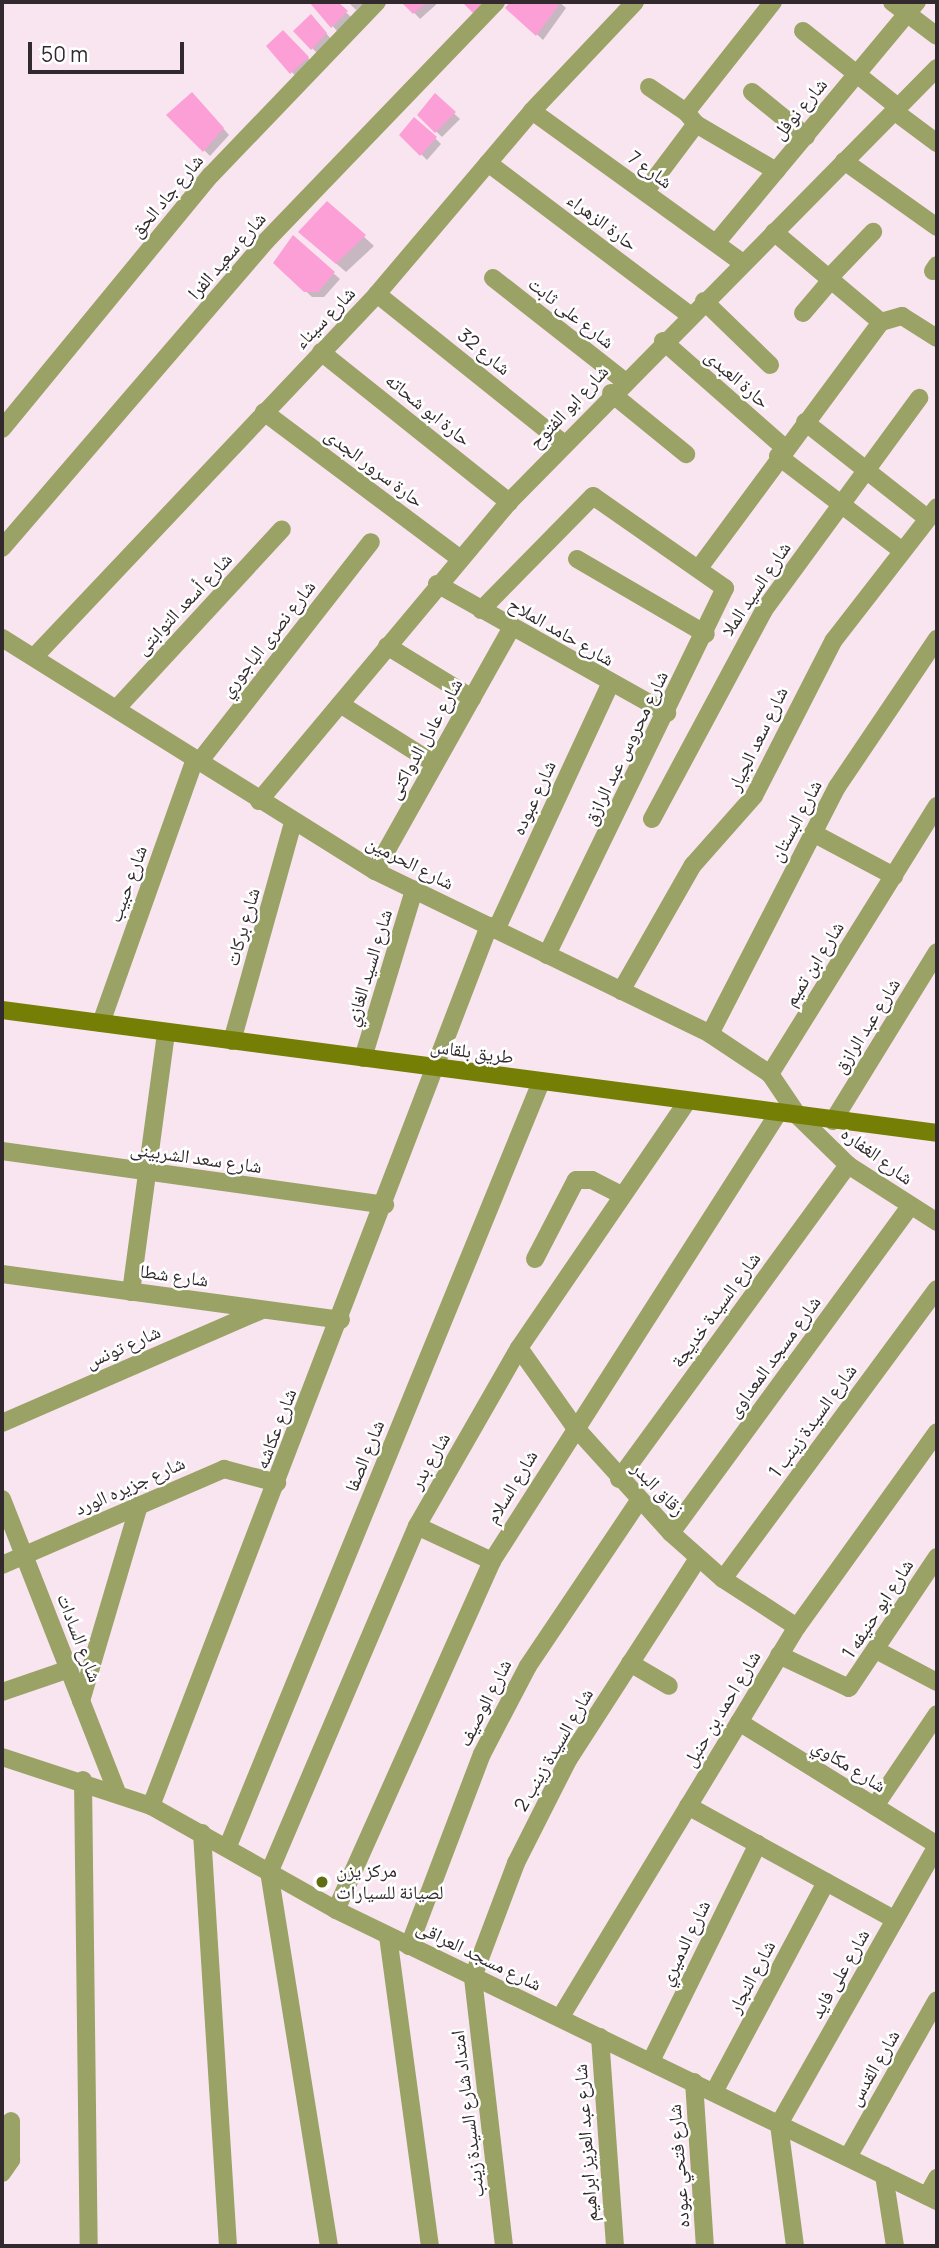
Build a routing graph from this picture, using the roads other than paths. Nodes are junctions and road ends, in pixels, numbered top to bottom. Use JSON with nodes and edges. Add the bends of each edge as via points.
{"nodes":[{"id":1,"x":377,"y":2,"type":"edge"},
{"id":2,"x":496,"y":2,"type":"edge"},
{"id":3,"x":635,"y":2,"type":"edge"},
{"id":4,"x":773,"y":2,"type":"edge"},
{"id":5,"x":892,"y":2,"type":"edge"},
{"id":6,"x":912,"y":8,"type":"edge"},
{"id":7,"x":803,"y":30,"type":"dead end"},
{"id":8,"x":937,"y":36,"type":"edge"},
{"id":9,"x":857,"y":74,"type":"junction"},
{"id":10,"x":934,"y":77,"type":"edge"},
{"id":11,"x":649,"y":87,"type":"dead end"},
{"id":12,"x":752,"y":92,"type":"dead end"},
{"id":13,"x":896,"y":109,"type":"junction"},
{"id":14,"x":532,"y":110,"type":"junction"},
{"id":15,"x":691,"y":118,"type":"junction"},
{"id":16,"x":806,"y":136,"type":"junction"},
{"id":17,"x":937,"y":143,"type":"edge"},
{"id":18,"x":844,"y":162,"type":"junction"},
{"id":19,"x":488,"y":163,"type":"junction"},
{"id":20,"x":776,"y":171,"type":"junction"},
{"id":21,"x":645,"y":192,"type":"junction"},
{"id":22,"x":937,"y":226,"type":"edge"},
{"id":23,"x":774,"y":232,"type":"junction"},
{"id":24,"x":873,"y":232,"type":"dead end"},
{"id":25,"x":716,"y":243,"type":"junction"},
{"id":26,"x":743,"y":263,"type":"junction"},
{"id":27,"x":493,"y":278,"type":"dead end"},
{"id":28,"x":830,"y":279,"type":"junction"},
{"id":29,"x":377,"y":294,"type":"junction"},
{"id":30,"x":704,"y":301,"type":"junction"},
{"id":31,"x":803,"y":313,"type":"dead end"},
{"id":32,"x":690,"y":315,"type":"junction"},
{"id":33,"x":881,"y":323,"type":"junction"},
{"id":34,"x":937,"y":338,"type":"edge"},
{"id":35,"x":663,"y":341,"type":"junction"},
{"id":36,"x":321,"y":352,"type":"junction"},
{"id":37,"x":771,"y":365,"type":"dead end"},
{"id":38,"x":617,"y":387,"type":"junction"},
{"id":39,"x":919,"y":398,"type":"dead end"},
{"id":40,"x":264,"y":412,"type":"junction"},
{"id":41,"x":805,"y":422,"type":"junction"},
{"id":42,"x":2,"y":429,"type":"edge"},
{"id":43,"x":564,"y":444,"type":"junction"},
{"id":44,"x":781,"y":452,"type":"junction"},
{"id":45,"x":686,"y":454,"type":"dead end"},
{"id":46,"x":866,"y":469,"type":"junction"},
{"id":47,"x":509,"y":502,"type":"junction"},
{"id":48,"x":841,"y":504,"type":"junction"},
{"id":49,"x":932,"y":513,"type":"edge"},
{"id":50,"x":282,"y":528,"type":"dead end"},
{"id":51,"x":371,"y":542,"type":"dead end"},
{"id":52,"x":2,"y":548,"type":"edge"},
{"id":53,"x":901,"y":550,"type":"junction"},
{"id":54,"x":458,"y":557,"type":"junction"},
{"id":55,"x":578,"y":559,"type":"dead end"},
{"id":56,"x":699,"y":568,"type":"junction"},
{"id":57,"x":437,"y":584,"type":"junction"},
{"id":58,"x":481,"y":610,"type":"junction"},
{"id":59,"x":512,"y":628,"type":"junction"},
{"id":60,"x":706,"y":634,"type":"junction"},
{"id":61,"x":2,"y":638,"type":"edge"},
{"id":62,"x":937,"y":639,"type":"edge"},
{"id":63,"x":387,"y":646,"type":"junction"},
{"id":64,"x":36,"y":654,"type":"junction"},
{"id":65,"x":610,"y":684,"type":"junction"},
{"id":66,"x":472,"y":698,"type":"junction"},
{"id":67,"x":340,"y":704,"type":"junction"},
{"id":68,"x":117,"y":708,"type":"junction"},
{"id":69,"x":667,"y":713,"type":"junction"},
{"id":70,"x":197,"y":761,"type":"junction"},
{"id":71,"x":435,"y":764,"type":"junction"},
{"id":72,"x":259,"y":801,"type":"junction"},
{"id":73,"x":937,"y":806,"type":"edge"},
{"id":74,"x":652,"y":819,"type":"dead end"},
{"id":75,"x":293,"y":824,"type":"junction"},
{"id":76,"x":813,"y":833,"type":"junction"},
{"id":77,"x":375,"y":871,"type":"junction"},
{"id":78,"x":894,"y":876,"type":"junction"},
{"id":79,"x":414,"y":890,"type":"junction"},
{"id":80,"x":493,"y":928,"type":"junction"},
{"id":81,"x":937,"y":952,"type":"edge"},
{"id":82,"x":547,"y":955,"type":"junction"},
{"id":83,"x":621,"y":991,"type":"junction"},
{"id":84,"x":2,"y":1010,"type":"edge"},
{"id":85,"x":101,"y":1023,"type":"junction"},
{"id":86,"x":166,"y":1032,"type":"junction"},
{"id":87,"x":710,"y":1034,"type":"junction"},
{"id":88,"x":232,"y":1041,"type":"junction"},
{"id":89,"x":363,"y":1058,"type":"junction"},
{"id":90,"x":439,"y":1068,"type":"junction"},
{"id":91,"x":770,"y":1074,"type":"junction"},
{"id":92,"x":541,"y":1082,"type":"junction"},
{"id":93,"x":687,"y":1102,"type":"junction"},
{"id":94,"x":777,"y":1115,"type":"junction"},
{"id":95,"x":799,"y":1117,"type":"junction"},
{"id":96,"x":833,"y":1121,"type":"junction"},
{"id":97,"x":937,"y":1133,"type":"edge"},
{"id":98,"x":2,"y":1151,"type":"edge"},
{"id":99,"x":848,"y":1165,"type":"junction"},
{"id":100,"x":147,"y":1172,"type":"junction"},
{"id":101,"x":622,"y":1195,"type":"junction"},
{"id":102,"x":385,"y":1205,"type":"junction"},
{"id":103,"x":910,"y":1206,"type":"junction"},
{"id":104,"x":937,"y":1222,"type":"edge"},
{"id":105,"x":535,"y":1259,"type":"dead end"},
{"id":106,"x":2,"y":1274,"type":"edge"},
{"id":107,"x":937,"y":1289,"type":"edge"},
{"id":108,"x":131,"y":1292,"type":"junction"},
{"id":109,"x":262,"y":1310,"type":"junction"},
{"id":110,"x":341,"y":1320,"type":"junction"},
{"id":111,"x":519,"y":1348,"type":"junction"},
{"id":112,"x":2,"y":1423,"type":"edge"},
{"id":113,"x":574,"y":1426,"type":"junction"},
{"id":114,"x":937,"y":1432,"type":"edge"},
{"id":115,"x":619,"y":1479,"type":"junction"},
{"id":116,"x":277,"y":1483,"type":"junction"},
{"id":117,"x":2,"y":1499,"type":"edge"},
{"id":118,"x":639,"y":1501,"type":"junction"},
{"id":119,"x":139,"y":1505,"type":"junction"},
{"id":120,"x":417,"y":1526,"type":"junction"},
{"id":121,"x":671,"y":1533,"type":"junction"},
{"id":122,"x":24,"y":1556,"type":"junction"},
{"id":123,"x":937,"y":1557,"type":"edge"},
{"id":124,"x":698,"y":1558,"type":"junction"},
{"id":125,"x":492,"y":1561,"type":"junction"},
{"id":126,"x":2,"y":1565,"type":"edge"},
{"id":127,"x":723,"y":1579,"type":"junction"},
{"id":128,"x":797,"y":1627,"type":"junction"},
{"id":129,"x":876,"y":1650,"type":"junction"},
{"id":130,"x":779,"y":1655,"type":"junction"},
{"id":131,"x":630,"y":1663,"type":"junction"},
{"id":132,"x":69,"y":1669,"type":"junction"},
{"id":133,"x":937,"y":1682,"type":"edge"},
{"id":134,"x":669,"y":1686,"type":"dead end"},
{"id":135,"x":2,"y":1692,"type":"edge"},
{"id":136,"x":81,"y":1701,"type":"junction"},
{"id":137,"x":937,"y":1714,"type":"edge"},
{"id":138,"x":739,"y":1722,"type":"junction"},
{"id":139,"x":2,"y":1757,"type":"edge"},
{"id":140,"x":83,"y":1780,"type":"junction"},
{"id":141,"x":117,"y":1792,"type":"junction"},
{"id":142,"x":152,"y":1806,"type":"junction"},
{"id":143,"x":688,"y":1806,"type":"junction"},
{"id":144,"x":875,"y":1807,"type":"junction"},
{"id":145,"x":202,"y":1833,"type":"junction"},
{"id":146,"x":758,"y":1844,"type":"junction"},
{"id":147,"x":937,"y":1845,"type":"edge"},
{"id":148,"x":228,"y":1846,"type":"junction"},
{"id":149,"x":269,"y":1873,"type":"junction"},
{"id":150,"x":826,"y":1882,"type":"junction"},
{"id":151,"x":336,"y":1910,"type":"junction"},
{"id":152,"x":895,"y":1920,"type":"junction"},
{"id":153,"x":388,"y":1936,"type":"junction"},
{"id":154,"x":409,"y":1946,"type":"junction"},
{"id":155,"x":473,"y":1977,"type":"junction"},
{"id":156,"x":937,"y":2000,"type":"edge"},
{"id":157,"x":560,"y":2018,"type":"junction"},
{"id":158,"x":600,"y":2037,"type":"junction"},
{"id":159,"x":651,"y":2061,"type":"junction"},
{"id":160,"x":694,"y":2082,"type":"junction"},
{"id":161,"x":714,"y":2092,"type":"junction"},
{"id":162,"x":11,"y":2121,"type":"dead end"},
{"id":163,"x":779,"y":2124,"type":"junction"},
{"id":164,"x":848,"y":2157,"type":"junction"},
{"id":165,"x":2,"y":2174,"type":"edge"},
{"id":166,"x":884,"y":2175,"type":"junction"},
{"id":167,"x":937,"y":2178,"type":"edge"},
{"id":168,"x":932,"y":2199,"type":"edge"},
{"id":169,"x":89,"y":2246,"type":"edge"},
{"id":170,"x":228,"y":2246,"type":"edge"},
{"id":171,"x":329,"y":2246,"type":"edge"},
{"id":172,"x":430,"y":2246,"type":"edge"},
{"id":173,"x":504,"y":2246,"type":"edge"},
{"id":174,"x":615,"y":2246,"type":"edge"},
{"id":175,"x":705,"y":2246,"type":"edge"},
{"id":176,"x":796,"y":2246,"type":"edge"},
{"id":177,"x":895,"y":2246,"type":"edge"}],
"edges":[{"from":1,"to":42,"type":"street","name":"شارع جاد الحق","via":[[219,166]]},
{"from":2,"to":52,"type":"street","name":"شارع سعيد الفرا","via":[[266,242]]},
{"from":3,"to":14,"type":"street","name":"شارع سيناء"},
{"from":4,"to":15,"type":"street"},
{"from":5,"to":6,"type":"street"},
{"from":6,"to":8,"type":"street"},
{"from":6,"to":9,"type":"street","name":"شارع نوفل"},
{"from":7,"to":9,"type":"street"},
{"from":9,"to":13,"type":"street"},
{"from":9,"to":16,"type":"street","name":"شارع نوفل"},
{"from":10,"to":13,"type":"street","name":"شارع ابو الفتوح"},
{"from":11,"to":15,"type":"street"},
{"from":12,"to":16,"type":"street"},
{"from":13,"to":17,"type":"street"},
{"from":13,"to":18,"type":"street","name":"شارع ابو الفتوح"},
{"from":14,"to":19,"type":"street","name":"شارع سيناء"},
{"from":14,"to":21,"type":"street","name":"شارع 7"},
{"from":15,"to":20,"type":"street"},
{"from":15,"to":21,"type":"street"},
{"from":16,"to":20,"type":"street","name":"شارع نوفل"},
{"from":18,"to":22,"type":"street"},
{"from":18,"to":23,"type":"street","name":"شارع ابو الفتوح"},
{"from":19,"to":29,"type":"street","name":"شارع سيناء"},
{"from":19,"to":32,"type":"street","name":"حارة الزهراء"},
{"from":20,"to":25,"type":"street","name":"شارع نوفل"},
{"from":21,"to":25,"type":"street","name":"شارع 7"},
{"from":23,"to":26,"type":"street","name":"شارع ابو الفتوح"},
{"from":23,"to":28,"type":"street"},
{"from":24,"to":28,"type":"street"},
{"from":25,"to":26,"type":"street","name":"شارع 7"},
{"from":26,"to":30,"type":"street","name":"شارع ابو الفتوح"},
{"from":27,"to":38,"type":"street","name":"شارع على ثابت"},
{"from":28,"to":31,"type":"street"},
{"from":28,"to":33,"type":"street"},
{"from":29,"to":36,"type":"street","name":"شارع سيناء"},
{"from":29,"to":43,"type":"street","name":"شارع 32"},
{"from":30,"to":32,"type":"street","name":"شارع ابو الفتوح"},
{"from":30,"to":37,"type":"street"},
{"from":32,"to":35,"type":"street","name":"شارع ابو الفتوح"},
{"from":33,"to":34,"type":"street","via":[[902,316]]},
{"from":33,"to":41,"type":"street"},
{"from":35,"to":38,"type":"street","name":"شارع ابو الفتوح"},
{"from":35,"to":44,"type":"street","name":"حارة العبدى"},
{"from":36,"to":40,"type":"street","name":"شارع سيناء"},
{"from":36,"to":47,"type":"street","name":"حارة ابو شحاته"},
{"from":38,"to":43,"type":"street","name":"شارع ابو الفتوح"},
{"from":38,"to":45,"type":"street","name":"شارع على ثابت"},
{"from":39,"to":46,"type":"street","name":"شارع السيد الملا"},
{"from":40,"to":54,"type":"street","name":"حارة سرور الجدى"},
{"from":40,"to":64,"type":"street","name":"شارع سيناء"},
{"from":41,"to":44,"type":"street"},
{"from":41,"to":46,"type":"street"},
{"from":43,"to":47,"type":"street","name":"شارع ابو الفتوح"},
{"from":44,"to":48,"type":"street","name":"حارة العبدى"},
{"from":44,"to":56,"type":"street"},
{"from":46,"to":48,"type":"street","name":"شارع السيد الملا"},
{"from":46,"to":49,"type":"street"},
{"from":47,"to":54,"type":"street","name":"شارع ابو الفتوح"},
{"from":48,"to":53,"type":"street","name":"حارة العبدى"},
{"from":48,"to":74,"type":"street","name":"شارع السيد الملا","via":[[759,619]]},
{"from":49,"to":53,"type":"street","name":"شارع سعد الجيار"},
{"from":50,"to":68,"type":"street","name":"شارع أسعد التوابتى"},
{"from":51,"to":70,"type":"street","name":"شارع نصرى الباجوري"},
{"from":53,"to":83,"type":"street","name":"شارع سعد الجيار","via":[[834,640],[754,796],[693,865]]},
{"from":54,"to":57,"type":"street","name":"شارع ابو الفتوح"},
{"from":55,"to":60,"type":"street"},
{"from":56,"to":58,"type":"street","name":"شارع محروس عبد الرازق","via":[[599,497],[583,501]]},
{"from":56,"to":60,"type":"street","name":"شارع محروس عبد الرازق","via":[[726,593]]},
{"from":57,"to":58,"type":"street","name":"شارع حامد الملاح"},
{"from":57,"to":63,"type":"street","name":"شارع ابو الفتوح"},
{"from":58,"to":59,"type":"street","name":"شارع حامد الملاح"},
{"from":59,"to":65,"type":"street","name":"شارع حامد الملاح"},
{"from":59,"to":66,"type":"street","name":"شارع عادل الدواكنى"},
{"from":60,"to":69,"type":"street","name":"شارع محروس عبد الرازق"},
{"from":61,"to":64,"type":"street","name":"شارع الحرمين"},
{"from":62,"to":76,"type":"street","name":"شارع البستان","via":[[864,741]]},
{"from":63,"to":66,"type":"street"},
{"from":63,"to":67,"type":"street","name":"شارع ابو الفتوح"},
{"from":64,"to":68,"type":"street","name":"شارع الحرمين"},
{"from":65,"to":69,"type":"street","name":"شارع حامد الملاح"},
{"from":65,"to":80,"type":"street","name":"شارع عبوده"},
{"from":66,"to":71,"type":"street","name":"شارع عادل الدواكنى"},
{"from":67,"to":71,"type":"street"},
{"from":67,"to":72,"type":"street","name":"شارع ابو الفتوح"},
{"from":68,"to":70,"type":"street","name":"شارع الحرمين"},
{"from":69,"to":82,"type":"street","name":"شارع محروس عبد الرازق"},
{"from":70,"to":72,"type":"street","name":"شارع الحرمين"},
{"from":70,"to":85,"type":"street","name":"شارع حبيب"},
{"from":71,"to":77,"type":"street","name":"شارع عادل الدواكنى"},
{"from":72,"to":75,"type":"street","name":"شارع الحرمين"},
{"from":73,"to":78,"type":"street","name":"شارع ابن تميم"},
{"from":75,"to":77,"type":"street","name":"شارع الحرمين"},
{"from":75,"to":88,"type":"street","name":"شارع بركات"},
{"from":76,"to":78,"type":"street"},
{"from":76,"to":87,"type":"street","name":"شارع البستان"},
{"from":77,"to":79,"type":"street","name":"شارع الحرمين"},
{"from":78,"to":91,"type":"street","name":"شارع ابن تميم"},
{"from":79,"to":80,"type":"street","name":"شارع الحرمين"},
{"from":79,"to":89,"type":"street","name":"شارع السيد الغازي"},
{"from":80,"to":82,"type":"street","name":"شارع الحرمين"},
{"from":80,"to":90,"type":"street","name":"شارع عبوده"},
{"from":81,"to":96,"type":"street","name":"شارع عبد الرازق"},
{"from":82,"to":83,"type":"street","name":"شارع الحرمين"},
{"from":83,"to":87,"type":"street","name":"شارع الحرمين"},
{"from":84,"to":85,"type":"main road","name":"طريق بلقاس"},
{"from":85,"to":86,"type":"main road","name":"طريق بلقاس"},
{"from":86,"to":88,"type":"main road","name":"طريق بلقاس"},
{"from":86,"to":100,"type":"street"},
{"from":87,"to":91,"type":"street","name":"شارع الحرمين"},
{"from":88,"to":89,"type":"main road","name":"طريق بلقاس"},
{"from":89,"to":90,"type":"main road","name":"طريق بلقاس"},
{"from":90,"to":92,"type":"main road","name":"طريق بلقاس"},
{"from":90,"to":102,"type":"street","name":"شارع عكاشه"},
{"from":91,"to":95,"type":"street","name":"شارع الحرمين"},
{"from":92,"to":93,"type":"main road","name":"طريق بلقاس"},
{"from":92,"to":148,"type":"street","name":"شارع الصفا"},
{"from":93,"to":94,"type":"main road","name":"طريق بلقاس"},
{"from":93,"to":101,"type":"street","name":"شارع بدر"},
{"from":94,"to":95,"type":"main road","name":"طريق بلقاس"},
{"from":94,"to":113,"type":"street","name":"شارع السلام"},
{"from":95,"to":96,"type":"main road","name":"طريق بلقاس"},
{"from":95,"to":99,"type":"street","name":"شارع الغفاره"},
{"from":96,"to":97,"type":"main road","name":"طريق بلقاس"},
{"from":98,"to":100,"type":"street","name":"شارع سعد الشربينى"},
{"from":99,"to":103,"type":"street","name":"شارع الغفاره"},
{"from":99,"to":115,"type":"street","name":"شارع السيدة خديجة"},
{"from":100,"to":102,"type":"street","name":"شارع سعد الشربينى"},
{"from":100,"to":108,"type":"street"},
{"from":101,"to":105,"type":"street","via":[[592,1180],[576,1180]]},
{"from":101,"to":111,"type":"street","name":"شارع بدر"},
{"from":102,"to":110,"type":"street","name":"شارع عكاشه"},
{"from":103,"to":104,"type":"street","name":"شارع الغفاره"},
{"from":103,"to":121,"type":"street","name":"شارع مسجد المعداوى"},
{"from":106,"to":108,"type":"street","name":"شارع شطا"},
{"from":107,"to":127,"type":"street","name":"شارع السيدة زينب 1"},
{"from":108,"to":109,"type":"street","name":"شارع شطا"},
{"from":109,"to":110,"type":"street","name":"شارع شطا"},
{"from":109,"to":112,"type":"street","name":"شارع تونس"},
{"from":110,"to":116,"type":"street","name":"شارع عكاشه"},
{"from":111,"to":113,"type":"street","name":"زقاق البدر"},
{"from":111,"to":120,"type":"street","name":"شارع بدر"},
{"from":113,"to":115,"type":"street","name":"زقاق البدر"},
{"from":113,"to":125,"type":"street","name":"شارع السلام"},
{"from":114,"to":128,"type":"street","name":"شارع احمد بن حنبل"},
{"from":115,"to":118,"type":"street","name":"زقاق البدر"},
{"from":116,"to":119,"type":"street","name":"شارع جزيره الورد","via":[[224,1469]]},
{"from":116,"to":142,"type":"street","name":"شارع عكاشه"},
{"from":117,"to":122,"type":"street","name":"شارع السادات"},
{"from":118,"to":121,"type":"street","name":"زقاق البدر"},
{"from":118,"to":154,"type":"street","name":"شارع الوصيف","via":[[534,1655],[482,1754]]},
{"from":119,"to":122,"type":"street","name":"شارع جزيره الورد"},
{"from":119,"to":136,"type":"street"},
{"from":120,"to":125,"type":"street"},
{"from":120,"to":149,"type":"street","name":"شارع بدر"},
{"from":121,"to":124,"type":"street","name":"زقاق البدر"},
{"from":122,"to":126,"type":"street","name":"شارع جزيره الورد"},
{"from":122,"to":132,"type":"street","name":"شارع السادات"},
{"from":123,"to":129,"type":"street","name":"شارع ابو حنيفه 1"},
{"from":124,"to":127,"type":"street","name":"زقاق البدر"},
{"from":124,"to":131,"type":"street","name":"شارع السيدة زينب 2"},
{"from":125,"to":151,"type":"street","name":"شارع السلام"},
{"from":127,"to":128,"type":"street","name":"زقاق البدر"},
{"from":128,"to":130,"type":"street","name":"شارع احمد بن حنبل"},
{"from":129,"to":130,"type":"street","name":"شارع ابو حنيفه 1","via":[[854,1683],[842,1689]]},
{"from":129,"to":133,"type":"street"},
{"from":130,"to":138,"type":"street","name":"شارع احمد بن حنبل"},
{"from":131,"to":134,"type":"street"},
{"from":131,"to":155,"type":"street","name":"شارع السيدة زينب 2","via":[[568,1760],[516,1863]]},
{"from":132,"to":135,"type":"street"},
{"from":132,"to":136,"type":"street","name":"شارع السادات"},
{"from":136,"to":141,"type":"street","name":"شارع السادات"},
{"from":137,"to":144,"type":"street"},
{"from":138,"to":143,"type":"street","name":"شارع احمد بن حنبل"},
{"from":138,"to":144,"type":"street","name":"شارع مكاوي"},
{"from":139,"to":140,"type":"street","name":"شارع مسجد العراقى"},
{"from":140,"to":141,"type":"street","name":"شارع مسجد العراقى"},
{"from":140,"to":169,"type":"street"},
{"from":141,"to":142,"type":"street","name":"شارع مسجد العراقى"},
{"from":142,"to":145,"type":"street","name":"شارع مسجد العراقى"},
{"from":143,"to":146,"type":"street"},
{"from":143,"to":157,"type":"street","name":"شارع احمد بن حنبل"},
{"from":144,"to":147,"type":"street","name":"شارع مكاوي"},
{"from":145,"to":148,"type":"street","name":"شارع مسجد العراقى"},
{"from":145,"to":170,"type":"street"},
{"from":146,"to":150,"type":"street"},
{"from":146,"to":159,"type":"street","name":"شارع الدميري"},
{"from":147,"to":152,"type":"street","name":"شارع على فايد"},
{"from":148,"to":149,"type":"street","name":"شارع مسجد العراقى"},
{"from":149,"to":151,"type":"street","name":"شارع مسجد العراقى"},
{"from":149,"to":171,"type":"street"},
{"from":150,"to":152,"type":"street"},
{"from":150,"to":161,"type":"street","name":"شارع النجار"},
{"from":151,"to":153,"type":"street","name":"شارع مسجد العراقى"},
{"from":152,"to":163,"type":"street","name":"شارع على فايد"},
{"from":153,"to":154,"type":"street","name":"شارع مسجد العراقى"},
{"from":153,"to":172,"type":"street"},
{"from":154,"to":155,"type":"street","name":"شارع مسجد العراقى"},
{"from":155,"to":157,"type":"street","name":"شارع مسجد العراقى"},
{"from":155,"to":173,"type":"street","name":"امتداد شارع السيدة زينب"},
{"from":156,"to":164,"type":"street","name":"شارع القدس"},
{"from":157,"to":158,"type":"street","name":"شارع مسجد العراقى"},
{"from":158,"to":159,"type":"street","name":"شارع مسجد العراقى"},
{"from":158,"to":174,"type":"street","name":"شارع عبد العزيز ابراهيم"},
{"from":159,"to":160,"type":"street","name":"شارع مسجد العراقى"},
{"from":160,"to":161,"type":"street","name":"شارع مسجد العراقى"},
{"from":160,"to":175,"type":"street","name":"شارع فتحي عبوده"},
{"from":161,"to":163,"type":"street","name":"شارع مسجد العراقى"},
{"from":162,"to":165,"type":"street","via":[[11,2160]]},
{"from":163,"to":164,"type":"street","name":"شارع مسجد العراقى"},
{"from":163,"to":176,"type":"street"},
{"from":164,"to":166,"type":"street","name":"شارع مسجد العراقى"},
{"from":166,"to":168,"type":"street","name":"شارع مسجد العراقى"},
{"from":166,"to":177,"type":"street"},
{"from":167,"to":168,"type":"street"}]}
